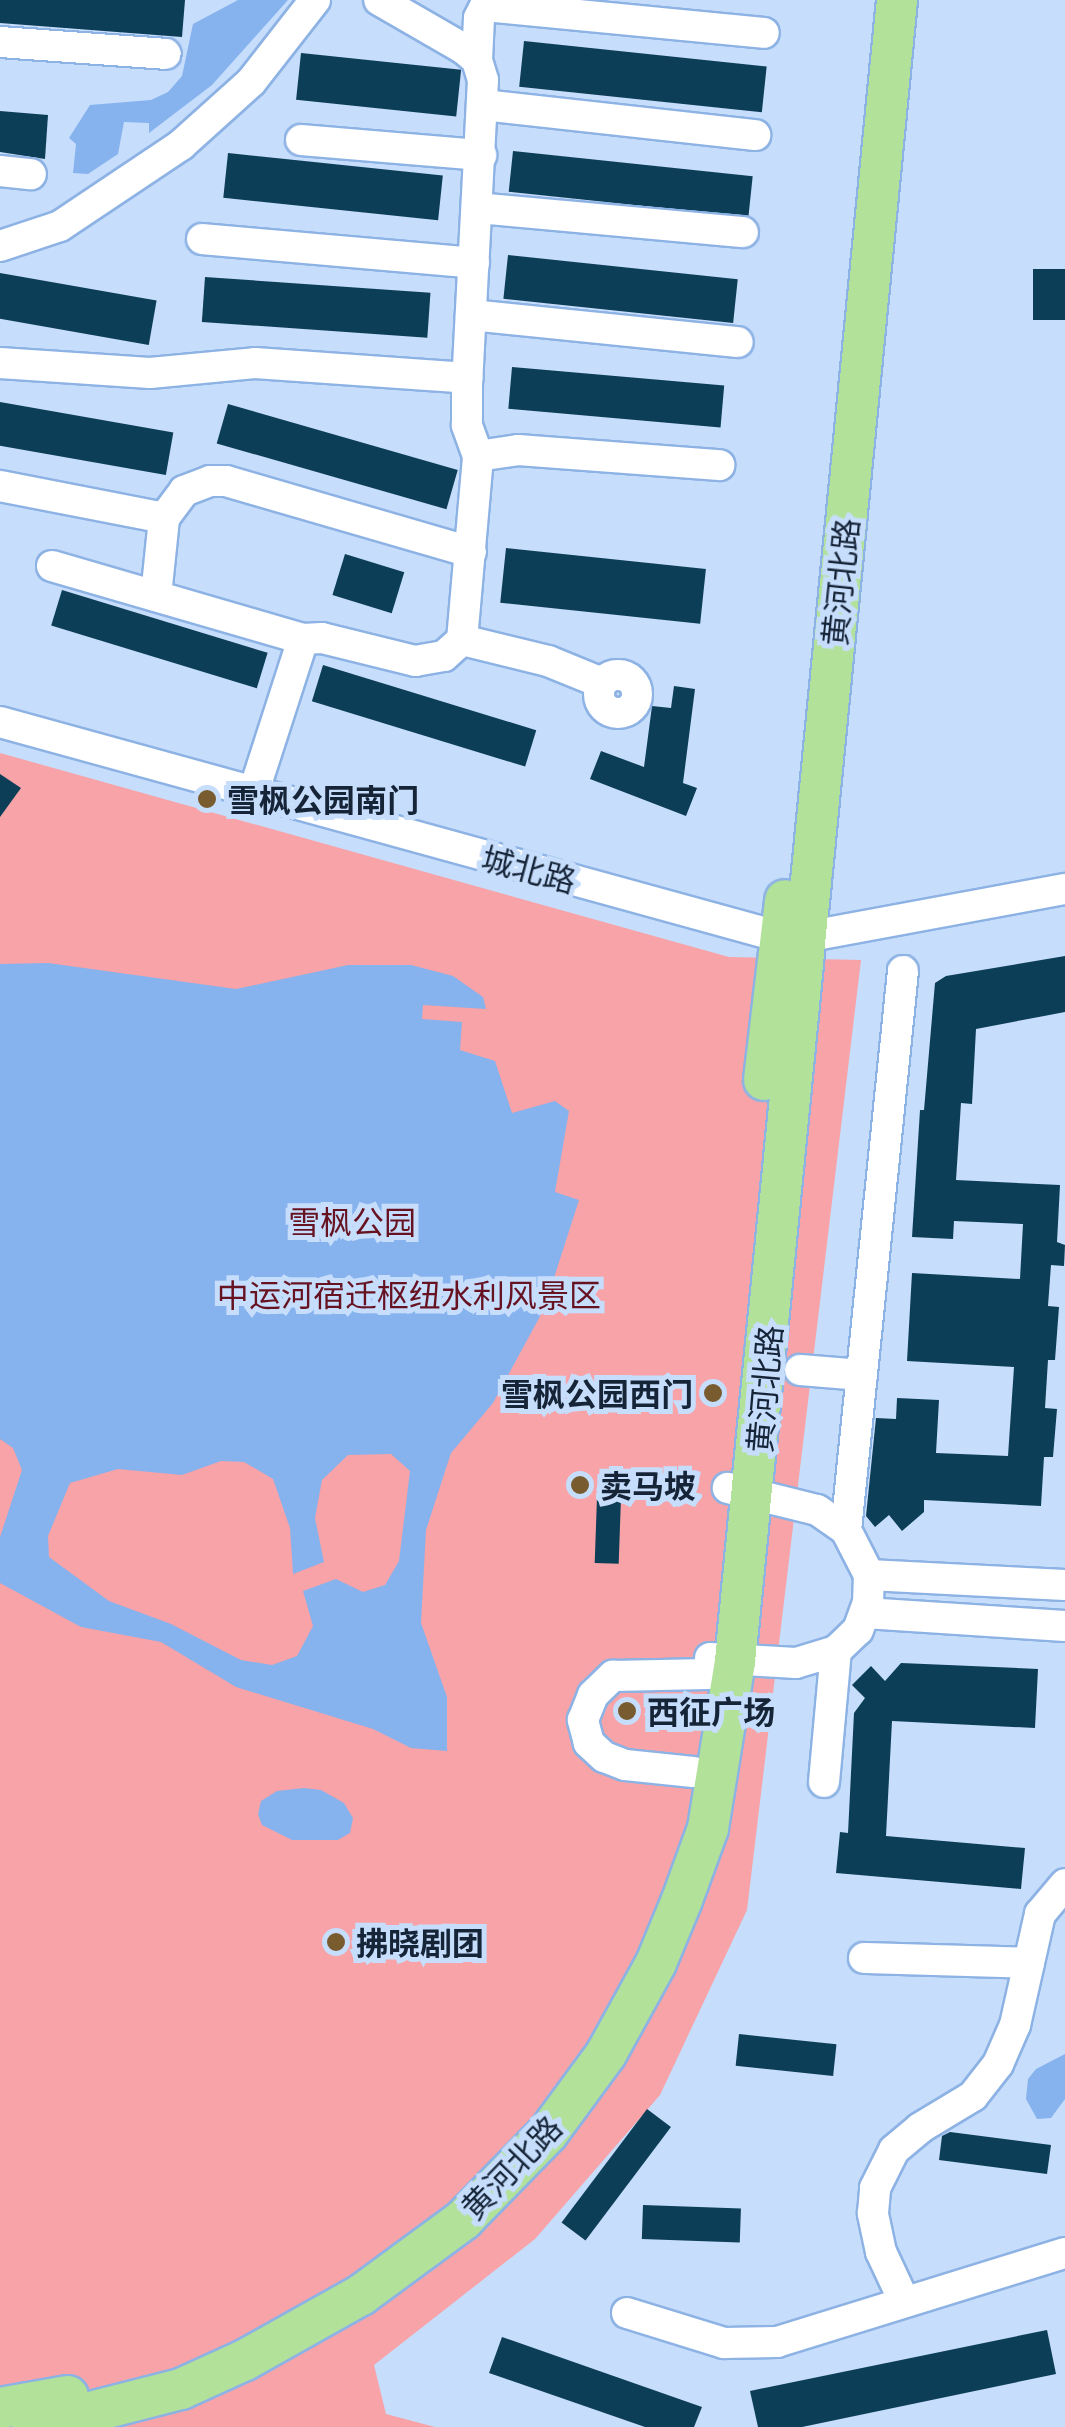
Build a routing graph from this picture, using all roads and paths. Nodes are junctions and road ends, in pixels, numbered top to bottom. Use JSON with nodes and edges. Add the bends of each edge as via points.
{"nodes":[{"id":1,"x":315,"y":0,"type":"edge"},
{"id":2,"x":379,"y":0,"type":"edge"},
{"id":3,"x":870,"y":0,"type":"edge"},
{"id":4,"x":897,"y":0,"type":"edge"},
{"id":5,"x":601,"y":9,"type":"edge"},
{"id":6,"x":764,"y":33,"type":"dead end"},
{"id":7,"x":0,"y":42,"type":"edge"},
{"id":8,"x":166,"y":54,"type":"dead end"},
{"id":9,"x":477,"y":60,"type":"junction"},
{"id":10,"x":483,"y":105,"type":"junction"},
{"id":11,"x":754,"y":135,"type":"dead end"},
{"id":12,"x":302,"y":140,"type":"dead end"},
{"id":13,"x":481,"y":156,"type":"junction"},
{"id":14,"x":0,"y":171,"type":"edge"},
{"id":15,"x":31,"y":174,"type":"dead end"},
{"id":16,"x":477,"y":208,"type":"junction"},
{"id":17,"x":743,"y":232,"type":"dead end"},
{"id":18,"x":202,"y":239,"type":"dead end"},
{"id":19,"x":0,"y":246,"type":"edge"},
{"id":20,"x":474,"y":263,"type":"junction"},
{"id":21,"x":471,"y":315,"type":"junction"},
{"id":22,"x":738,"y":342,"type":"dead end"},
{"id":23,"x":0,"y":362,"type":"edge"},
{"id":24,"x":467,"y":378,"type":"junction"},
{"id":25,"x":478,"y":456,"type":"junction"},
{"id":26,"x":719,"y":466,"type":"dead end"},
{"id":27,"x":0,"y":486,"type":"edge"},
{"id":28,"x":164,"y":518,"type":"junction"},
{"id":29,"x":471,"y":552,"type":"junction"},
{"id":30,"x":52,"y":566,"type":"dead end"},
{"id":31,"x":156,"y":596,"type":"junction"},
{"id":32,"x":303,"y":640,"type":"junction"},
{"id":33,"x":462,"y":640,"type":"junction"},
{"id":34,"x":602,"y":683,"type":"dead end"},
{"id":35,"x":0,"y":722,"type":"edge"},
{"id":36,"x":253,"y":794,"type":"junction"},
{"id":37,"x":1065,"y":889,"type":"edge"},
{"id":38,"x":791,"y":937,"type":"junction"},
{"id":39,"x":903,"y":972,"type":"dead end"},
{"id":40,"x":800,"y":1370,"type":"dead end"},
{"id":41,"x":862,"y":1376,"type":"junction"},
{"id":42,"x":741,"y":1489,"type":"junction"},
{"id":43,"x":846,"y":1530,"type":"junction"},
{"id":44,"x":869,"y":1575,"type":"junction"},
{"id":45,"x":1065,"y":1584,"type":"edge"},
{"id":46,"x":865,"y":1613,"type":"junction"},
{"id":47,"x":1065,"y":1626,"type":"edge"},
{"id":48,"x":836,"y":1651,"type":"junction"},
{"id":49,"x":718,"y":1665,"type":"junction"},
{"id":50,"x":693,"y":1772,"type":"junction"},
{"id":51,"x":824,"y":1782,"type":"dead end"},
{"id":52,"x":1065,"y":1884,"type":"edge"},
{"id":53,"x":864,"y":1958,"type":"dead end"},
{"id":54,"x":1029,"y":1964,"type":"junction"},
{"id":55,"x":1065,"y":2253,"type":"edge"},
{"id":56,"x":904,"y":2301,"type":"junction"},
{"id":57,"x":626,"y":2313,"type":"dead end"},
{"id":58,"x":0,"y":2408,"type":"edge"},
{"id":59,"x":32,"y":2427,"type":"edge"}],
"edges":[{"from":1,"to":19,"type":"street","via":[[251,82],[181,146],[60,226]]},
{"from":2,"to":9,"type":"street"},
{"from":3,"to":38,"type":"main road","name":"黄河北路","via":[[791,859]]},
{"from":4,"to":38,"type":"main road","name":"黄河北路"},
{"from":5,"to":6,"type":"street"},
{"from":5,"to":9,"type":"street","via":[[484,6]]},
{"from":7,"to":8,"type":"street"},
{"from":9,"to":10,"type":"street"},
{"from":10,"to":11,"type":"street"},
{"from":10,"to":13,"type":"street"},
{"from":12,"to":13,"type":"street"},
{"from":13,"to":16,"type":"street"},
{"from":14,"to":15,"type":"street"},
{"from":16,"to":17,"type":"street"},
{"from":16,"to":20,"type":"street"},
{"from":18,"to":20,"type":"street"},
{"from":20,"to":21,"type":"street"},
{"from":21,"to":22,"type":"street"},
{"from":21,"to":24,"type":"street"},
{"from":23,"to":24,"type":"street","via":[[150,373],[255,363]]},
{"from":24,"to":25,"type":"street","via":[[467,424]]},
{"from":25,"to":26,"type":"street","via":[[518,450]]},
{"from":25,"to":29,"type":"street"},
{"from":27,"to":28,"type":"street"},
{"from":28,"to":29,"type":"street","via":[[184,491],[226,482]]},
{"from":28,"to":31,"type":"street"},
{"from":29,"to":33,"type":"street"},
{"from":30,"to":31,"type":"street"},
{"from":31,"to":32,"type":"street"},
{"from":32,"to":33,"type":"street","via":[[322,638],[416,661],[444,656]]},
{"from":32,"to":36,"type":"street"},
{"from":33,"to":34,"type":"street","via":[[548,661]]},
{"from":35,"to":36,"type":"street","name":"城北路"},
{"from":36,"to":38,"type":"street","name":"城北路"},
{"from":37,"to":38,"type":"street","name":"城北路"},
{"from":38,"to":42,"type":"main road","name":"黄河北路"},
{"from":39,"to":41,"type":"street"},
{"from":40,"to":41,"type":"street"},
{"from":41,"to":43,"type":"street"},
{"from":42,"to":43,"type":"street","via":[[817,1510]]},
{"from":42,"to":49,"type":"main road","name":"黄河北路"},
{"from":43,"to":44,"type":"street"},
{"from":44,"to":45,"type":"street"},
{"from":44,"to":46,"type":"street"},
{"from":46,"to":47,"type":"street"},
{"from":46,"to":48,"type":"street"},
{"from":48,"to":49,"type":"street","via":[[796,1663]]},
{"from":48,"to":51,"type":"street"},
{"from":49,"to":50,"type":"main road","name":"黄河北路"},
{"from":49,"to":50,"type":"street","via":[[613,1676],[593,1695],[583,1720],[589,1744],[604,1757]]},
{"from":49,"to":59,"type":"main road","name":"黄河北路","via":[[708,1828],[682,1900],[624,2023],[548,2133],[463,2220],[313,2326],[181,2389]]},
{"from":50,"to":58,"type":"main road","name":"黄河北路","via":[[658,1888],[604,2006],[539,2106],[462,2184],[300,2303],[212,2349],[112,2386]]},
{"from":52,"to":54,"type":"street","via":[[1040,1914]]},
{"from":53,"to":54,"type":"street"},
{"from":54,"to":56,"type":"street","via":[[998,2064],[973,2096],[894,2150],[874,2188],[880,2252]]},
{"from":55,"to":56,"type":"street"},
{"from":56,"to":57,"type":"street","via":[[777,2342],[724,2343]]}]}
